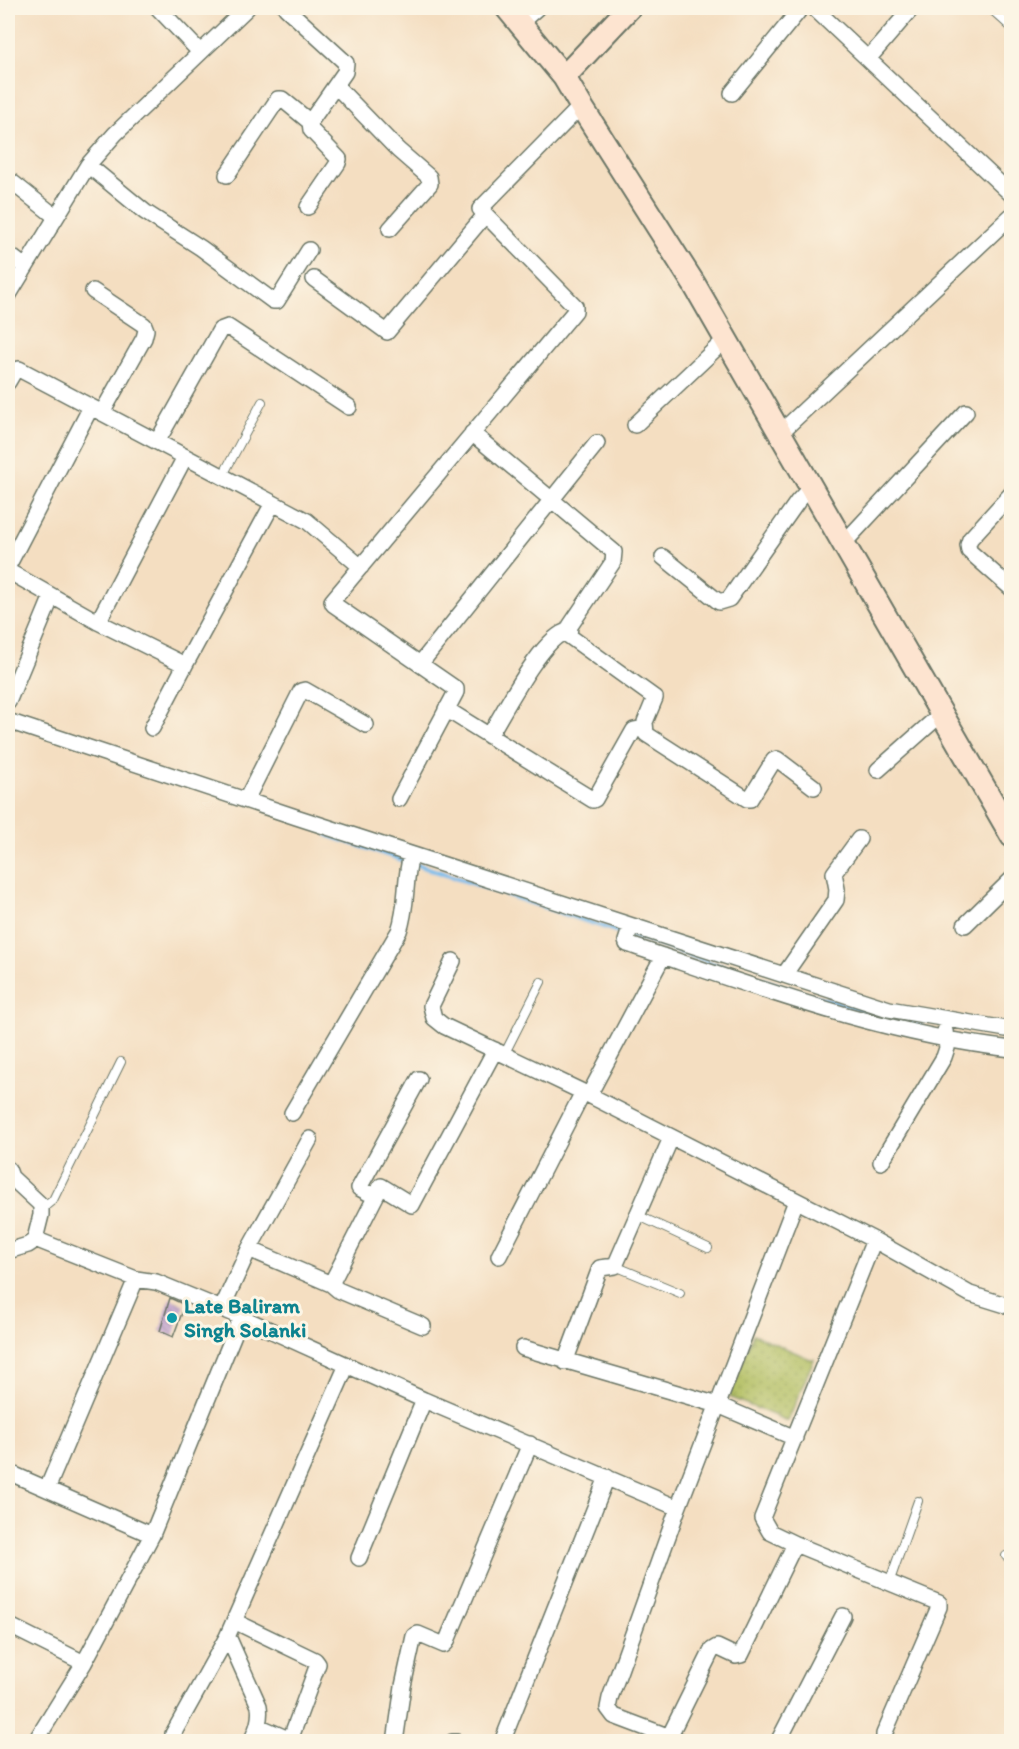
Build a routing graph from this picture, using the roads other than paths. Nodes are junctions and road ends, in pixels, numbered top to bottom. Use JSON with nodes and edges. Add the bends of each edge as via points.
{"nodes":[{"id":1,"x":158,"y":8,"type":"edge"},
{"id":2,"x":247,"y":8,"type":"edge"},
{"id":3,"x":286,"y":8,"type":"edge"},
{"id":4,"x":537,"y":8,"type":"edge"},
{"id":5,"x":629,"y":8,"type":"edge"},
{"id":6,"x":801,"y":8,"type":"edge"},
{"id":7,"x":814,"y":8,"type":"edge"},
{"id":8,"x":912,"y":8,"type":"edge"},
{"id":9,"x":990,"y":8,"type":"edge"},
{"id":10,"x":513,"y":15,"type":"edge"},
{"id":11,"x":1011,"y":28,"type":"edge"},
{"id":12,"x":200,"y":52,"type":"junction"},
{"id":13,"x":868,"y":59,"type":"junction"},
{"id":14,"x":564,"y":76,"type":"junction"},
{"id":15,"x":336,"y":86,"type":"junction"},
{"id":16,"x":732,"y":93,"type":"dead end"},
{"id":17,"x":581,"y":106,"type":"junction"},
{"id":18,"x":310,"y":122,"type":"junction"},
{"id":19,"x":88,"y":165,"type":"junction"},
{"id":20,"x":227,"y":175,"type":"dead end"},
{"id":21,"x":8,"y":179,"type":"edge"},
{"id":22,"x":1011,"y":195,"type":"edge"},
{"id":23,"x":308,"y":207,"type":"dead end"},
{"id":24,"x":485,"y":215,"type":"junction"},
{"id":25,"x":1011,"y":215,"type":"edge"},
{"id":26,"x":56,"y":217,"type":"junction"},
{"id":27,"x":390,"y":229,"type":"dead end"},
{"id":28,"x":309,"y":250,"type":"dead end"},
{"id":29,"x":8,"y":254,"type":"edge"},
{"id":30,"x":25,"y":267,"type":"junction"},
{"id":31,"x":314,"y":279,"type":"dead end"},
{"id":32,"x":93,"y":291,"type":"dead end"},
{"id":33,"x":8,"y":296,"type":"edge"},
{"id":34,"x":726,"y":339,"type":"junction"},
{"id":35,"x":8,"y":382,"type":"edge"},
{"id":36,"x":262,"y":402,"type":"dead end"},
{"id":37,"x":349,"y":406,"type":"dead end"},
{"id":38,"x":97,"y":410,"type":"junction"},
{"id":39,"x":966,"y":412,"type":"dead end"},
{"id":40,"x":635,"y":425,"type":"dead end"},
{"id":41,"x":472,"y":433,"type":"junction"},
{"id":42,"x":780,"y":433,"type":"junction"},
{"id":43,"x":157,"y":442,"type":"junction"},
{"id":44,"x":597,"y":443,"type":"dead end"},
{"id":45,"x":185,"y":457,"type":"junction"},
{"id":46,"x":222,"y":477,"type":"junction"},
{"id":47,"x":811,"y":487,"type":"junction"},
{"id":48,"x":1011,"y":493,"type":"edge"},
{"id":49,"x":552,"y":500,"type":"junction"},
{"id":50,"x":273,"y":503,"type":"junction"},
{"id":51,"x":843,"y":544,"type":"junction"},
{"id":52,"x":663,"y":557,"type":"dead end"},
{"id":53,"x":8,"y":566,"type":"edge"},
{"id":54,"x":361,"y":567,"type":"junction"},
{"id":55,"x":8,"y":571,"type":"edge"},
{"id":56,"x":1011,"y":589,"type":"edge"},
{"id":57,"x":52,"y":596,"type":"junction"},
{"id":58,"x":98,"y":622,"type":"junction"},
{"id":59,"x":568,"y":631,"type":"junction"},
{"id":60,"x":420,"y":664,"type":"junction"},
{"id":61,"x":185,"y":665,"type":"junction"},
{"id":62,"x":8,"y":702,"type":"edge"},
{"id":63,"x":446,"y":709,"type":"junction"},
{"id":64,"x":940,"y":715,"type":"junction"},
{"id":65,"x":8,"y":721,"type":"edge"},
{"id":66,"x":366,"y":725,"type":"dead end"},
{"id":67,"x":152,"y":728,"type":"dead end"},
{"id":68,"x":644,"y":728,"type":"junction"},
{"id":69,"x":489,"y":736,"type":"junction"},
{"id":70,"x":878,"y":770,"type":"dead end"},
{"id":71,"x":814,"y":787,"type":"dead end"},
{"id":72,"x":399,"y":799,"type":"dead end"},
{"id":73,"x":246,"y":800,"type":"junction"},
{"id":74,"x":1011,"y":836,"type":"edge"},
{"id":75,"x":859,"y":839,"type":"dead end"},
{"id":76,"x":410,"y":860,"type":"junction"},
{"id":77,"x":1011,"y":879,"type":"edge"},
{"id":78,"x":965,"y":925,"type":"dead end"},
{"id":79,"x":629,"y":932,"type":"junction"},
{"id":80,"x":663,"y":956,"type":"junction"},
{"id":81,"x":453,"y":961,"type":"dead end"},
{"id":82,"x":784,"y":975,"type":"junction"},
{"id":83,"x":541,"y":982,"type":"dead end"},
{"id":84,"x":946,"y":1028,"type":"junction"},
{"id":85,"x":1011,"y":1029,"type":"edge"},
{"id":86,"x":1011,"y":1049,"type":"edge"},
{"id":87,"x":499,"y":1052,"type":"junction"},
{"id":88,"x":121,"y":1062,"type":"dead end"},
{"id":89,"x":418,"y":1079,"type":"dead end"},
{"id":90,"x":586,"y":1094,"type":"junction"},
{"id":91,"x":292,"y":1113,"type":"dead end"},
{"id":92,"x":671,"y":1138,"type":"junction"},
{"id":93,"x":310,"y":1139,"type":"dead end"},
{"id":94,"x":881,"y":1162,"type":"dead end"},
{"id":95,"x":8,"y":1169,"type":"edge"},
{"id":96,"x":375,"y":1196,"type":"junction"},
{"id":97,"x":796,"y":1201,"type":"junction"},
{"id":98,"x":42,"y":1209,"type":"junction"},
{"id":99,"x":638,"y":1215,"type":"junction"},
{"id":100,"x":37,"y":1239,"type":"junction"},
{"id":101,"x":874,"y":1240,"type":"junction"},
{"id":102,"x":708,"y":1248,"type":"dead end"},
{"id":103,"x":249,"y":1249,"type":"junction"},
{"id":104,"x":8,"y":1251,"type":"edge"},
{"id":105,"x":499,"y":1256,"type":"dead end"},
{"id":106,"x":615,"y":1266,"type":"junction"},
{"id":107,"x":136,"y":1279,"type":"junction"},
{"id":108,"x":331,"y":1284,"type":"junction"},
{"id":109,"x":680,"y":1293,"type":"dead end"},
{"id":110,"x":1011,"y":1307,"type":"edge"},
{"id":111,"x":222,"y":1308,"type":"junction"},
{"id":112,"x":241,"y":1317,"type":"junction"},
{"id":113,"x":423,"y":1326,"type":"dead end"},
{"id":114,"x":523,"y":1348,"type":"dead end"},
{"id":115,"x":564,"y":1362,"type":"junction"},
{"id":116,"x":347,"y":1365,"type":"junction"},
{"id":117,"x":424,"y":1400,"type":"junction"},
{"id":118,"x":718,"y":1405,"type":"junction"},
{"id":119,"x":795,"y":1438,"type":"junction"},
{"id":120,"x":530,"y":1444,"type":"junction"},
{"id":121,"x":8,"y":1472,"type":"edge"},
{"id":122,"x":608,"y":1476,"type":"junction"},
{"id":123,"x":47,"y":1489,"type":"junction"},
{"id":124,"x":918,"y":1501,"type":"dead end"},
{"id":125,"x":678,"y":1508,"type":"junction"},
{"id":126,"x":152,"y":1535,"type":"junction"},
{"id":127,"x":795,"y":1544,"type":"junction"},
{"id":128,"x":359,"y":1558,"type":"dead end"},
{"id":129,"x":889,"y":1583,"type":"junction"},
{"id":130,"x":843,"y":1616,"type":"dead end"},
{"id":131,"x":234,"y":1621,"type":"junction"},
{"id":132,"x":8,"y":1625,"type":"edge"},
{"id":133,"x":226,"y":1637,"type":"junction"},
{"id":134,"x":84,"y":1663,"type":"junction"},
{"id":135,"x":258,"y":1726,"type":"junction"},
{"id":136,"x":173,"y":1734,"type":"dead end"},
{"id":137,"x":665,"y":1738,"type":"edge"},
{"id":138,"x":292,"y":1741,"type":"edge"},
{"id":139,"x":35,"y":1742,"type":"edge"},
{"id":140,"x":251,"y":1742,"type":"edge"},
{"id":141,"x":395,"y":1742,"type":"edge"},
{"id":142,"x":452,"y":1742,"type":"edge"},
{"id":143,"x":457,"y":1742,"type":"edge"},
{"id":144,"x":502,"y":1742,"type":"edge"},
{"id":145,"x":778,"y":1742,"type":"edge"},
{"id":146,"x":890,"y":1742,"type":"edge"}],
"edges":[{"from":1,"to":12,"type":"street"},
{"from":2,"to":12,"type":"street"},
{"from":3,"to":15,"type":"street","via":[[346,63]]},
{"from":4,"to":10,"type":"street"},
{"from":5,"to":14,"type":"street"},
{"from":6,"to":16,"type":"street"},
{"from":7,"to":13,"type":"street"},
{"from":8,"to":13,"type":"street"},
{"from":9,"to":11,"type":"lane"},
{"from":10,"to":14,"type":"street"},
{"from":12,"to":19,"type":"street"},
{"from":13,"to":22,"type":"street"},
{"from":14,"to":17,"type":"street"},
{"from":15,"to":18,"type":"street"},
{"from":15,"to":27,"type":"street","via":[[429,177],[430,184]]},
{"from":17,"to":24,"type":"street","via":[[482,206]]},
{"from":17,"to":34,"type":"street"},
{"from":18,"to":20,"type":"street","via":[[278,99]]},
{"from":18,"to":23,"type":"street","via":[[311,130],[339,163]]},
{"from":19,"to":26,"type":"street"},
{"from":19,"to":28,"type":"street","via":[[145,212],[275,301]]},
{"from":21,"to":26,"type":"street"},
{"from":24,"to":31,"type":"street","via":[[387,332]]},
{"from":24,"to":41,"type":"street","via":[[576,307]]},
{"from":25,"to":42,"type":"street"},
{"from":26,"to":30,"type":"street"},
{"from":29,"to":30,"type":"street"},
{"from":30,"to":33,"type":"street"},
{"from":32,"to":38,"type":"street","via":[[146,330]]},
{"from":34,"to":40,"type":"street"},
{"from":34,"to":42,"type":"street"},
{"from":35,"to":38,"type":"street","via":[[19,369]]},
{"from":36,"to":46,"type":"lane"},
{"from":37,"to":43,"type":"street","via":[[224,327]]},
{"from":38,"to":43,"type":"street"},
{"from":38,"to":53,"type":"street"},
{"from":39,"to":51,"type":"street"},
{"from":41,"to":49,"type":"street"},
{"from":41,"to":54,"type":"street"},
{"from":42,"to":47,"type":"street"},
{"from":43,"to":45,"type":"street"},
{"from":44,"to":49,"type":"street"},
{"from":45,"to":46,"type":"street"},
{"from":45,"to":58,"type":"street"},
{"from":46,"to":50,"type":"street"},
{"from":47,"to":51,"type":"street"},
{"from":47,"to":52,"type":"street","via":[[723,602]]},
{"from":48,"to":56,"type":"street","via":[[969,539],[968,545],[969,551]]},
{"from":49,"to":59,"type":"street","via":[[615,552],[613,562]]},
{"from":49,"to":60,"type":"street"},
{"from":50,"to":54,"type":"street","via":[[307,521]]},
{"from":50,"to":61,"type":"street"},
{"from":51,"to":64,"type":"street"},
{"from":54,"to":60,"type":"street","via":[[332,603]]},
{"from":55,"to":57,"type":"street"},
{"from":57,"to":58,"type":"street"},
{"from":57,"to":62,"type":"street"},
{"from":58,"to":61,"type":"street"},
{"from":59,"to":68,"type":"street","via":[[569,636],[655,698]]},
{"from":59,"to":69,"type":"street","via":[[543,648]]},
{"from":60,"to":63,"type":"street","via":[[456,689]]},
{"from":61,"to":67,"type":"street"},
{"from":63,"to":69,"type":"street"},
{"from":63,"to":72,"type":"street"},
{"from":64,"to":70,"type":"street"},
{"from":64,"to":74,"type":"street"},
{"from":65,"to":73,"type":"street"},
{"from":66,"to":73,"type":"street","via":[[301,691]]},
{"from":68,"to":69,"type":"street","via":[[634,730],[593,800]]},
{"from":68,"to":71,"type":"street","via":[[646,734],[747,799],[777,759]]},
{"from":73,"to":76,"type":"street"},
{"from":75,"to":82,"type":"street","via":[[834,873],[836,900]]},
{"from":76,"to":79,"type":"street"},
{"from":76,"to":91,"type":"street","via":[[399,931]]},
{"from":77,"to":78,"type":"street"},
{"from":79,"to":80,"type":"street","via":[[627,944]]},
{"from":79,"to":82,"type":"street"},
{"from":80,"to":84,"type":"street","via":[[902,1030]]},
{"from":80,"to":90,"type":"street"},
{"from":81,"to":87,"type":"street","via":[[431,1006],[434,1018]]},
{"from":82,"to":84,"type":"street"},
{"from":83,"to":87,"type":"lane"},
{"from":84,"to":85,"type":"street"},
{"from":84,"to":86,"type":"street"},
{"from":84,"to":94,"type":"street","via":[[944,1058]]},
{"from":87,"to":90,"type":"street"},
{"from":87,"to":96,"type":"street","via":[[412,1205],[381,1186]]},
{"from":88,"to":98,"type":"lane","via":[[53,1200]]},
{"from":89,"to":96,"type":"street","via":[[359,1188]]},
{"from":90,"to":92,"type":"street"},
{"from":90,"to":105,"type":"street"},
{"from":92,"to":97,"type":"street"},
{"from":92,"to":99,"type":"street"},
{"from":93,"to":103,"type":"street"},
{"from":95,"to":98,"type":"street"},
{"from":96,"to":108,"type":"street"},
{"from":97,"to":101,"type":"street"},
{"from":97,"to":118,"type":"street"},
{"from":98,"to":100,"type":"street"},
{"from":99,"to":102,"type":"lane"},
{"from":99,"to":106,"type":"street"},
{"from":100,"to":104,"type":"street"},
{"from":100,"to":107,"type":"street"},
{"from":101,"to":110,"type":"street","via":[[970,1294]]},
{"from":101,"to":119,"type":"street"},
{"from":103,"to":108,"type":"street"},
{"from":103,"to":111,"type":"street"},
{"from":106,"to":109,"type":"lane"},
{"from":106,"to":115,"type":"street","via":[[600,1268]]},
{"from":107,"to":111,"type":"street","via":[[156,1281]]},
{"from":107,"to":123,"type":"street"},
{"from":108,"to":113,"type":"street"},
{"from":111,"to":112,"type":"street"},
{"from":112,"to":116,"type":"street"},
{"from":112,"to":126,"type":"street"},
{"from":114,"to":115,"type":"street"},
{"from":115,"to":118,"type":"street"},
{"from":116,"to":117,"type":"street"},
{"from":116,"to":131,"type":"street"},
{"from":117,"to":120,"type":"street"},
{"from":117,"to":128,"type":"street"},
{"from":118,"to":119,"type":"street"},
{"from":118,"to":125,"type":"street"},
{"from":119,"to":127,"type":"street","via":[[762,1518],[770,1532]]},
{"from":120,"to":122,"type":"street"},
{"from":120,"to":141,"type":"street","via":[[446,1643],[414,1636]]},
{"from":121,"to":123,"type":"street"},
{"from":122,"to":125,"type":"street"},
{"from":122,"to":144,"type":"street"},
{"from":123,"to":126,"type":"street"},
{"from":124,"to":129,"type":"lane"},
{"from":125,"to":137,"type":"street","via":[[608,1708],[614,1716]]},
{"from":126,"to":134,"type":"street"},
{"from":127,"to":129,"type":"street"},
{"from":127,"to":137,"type":"street","via":[[741,1655],[717,1647],[712,1650]]},
{"from":129,"to":146,"type":"street","via":[[939,1605],[884,1734]]},
{"from":130,"to":145,"type":"street"},
{"from":131,"to":133,"type":"street"},
{"from":131,"to":138,"type":"street","via":[[318,1664]]},
{"from":132,"to":134,"type":"street"},
{"from":133,"to":135,"type":"street","via":[[259,1706]]},
{"from":133,"to":136,"type":"street"},
{"from":134,"to":139,"type":"street"},
{"from":135,"to":138,"type":"street"},
{"from":135,"to":140,"type":"street"},
{"from":142,"to":143,"type":"street"}]}
